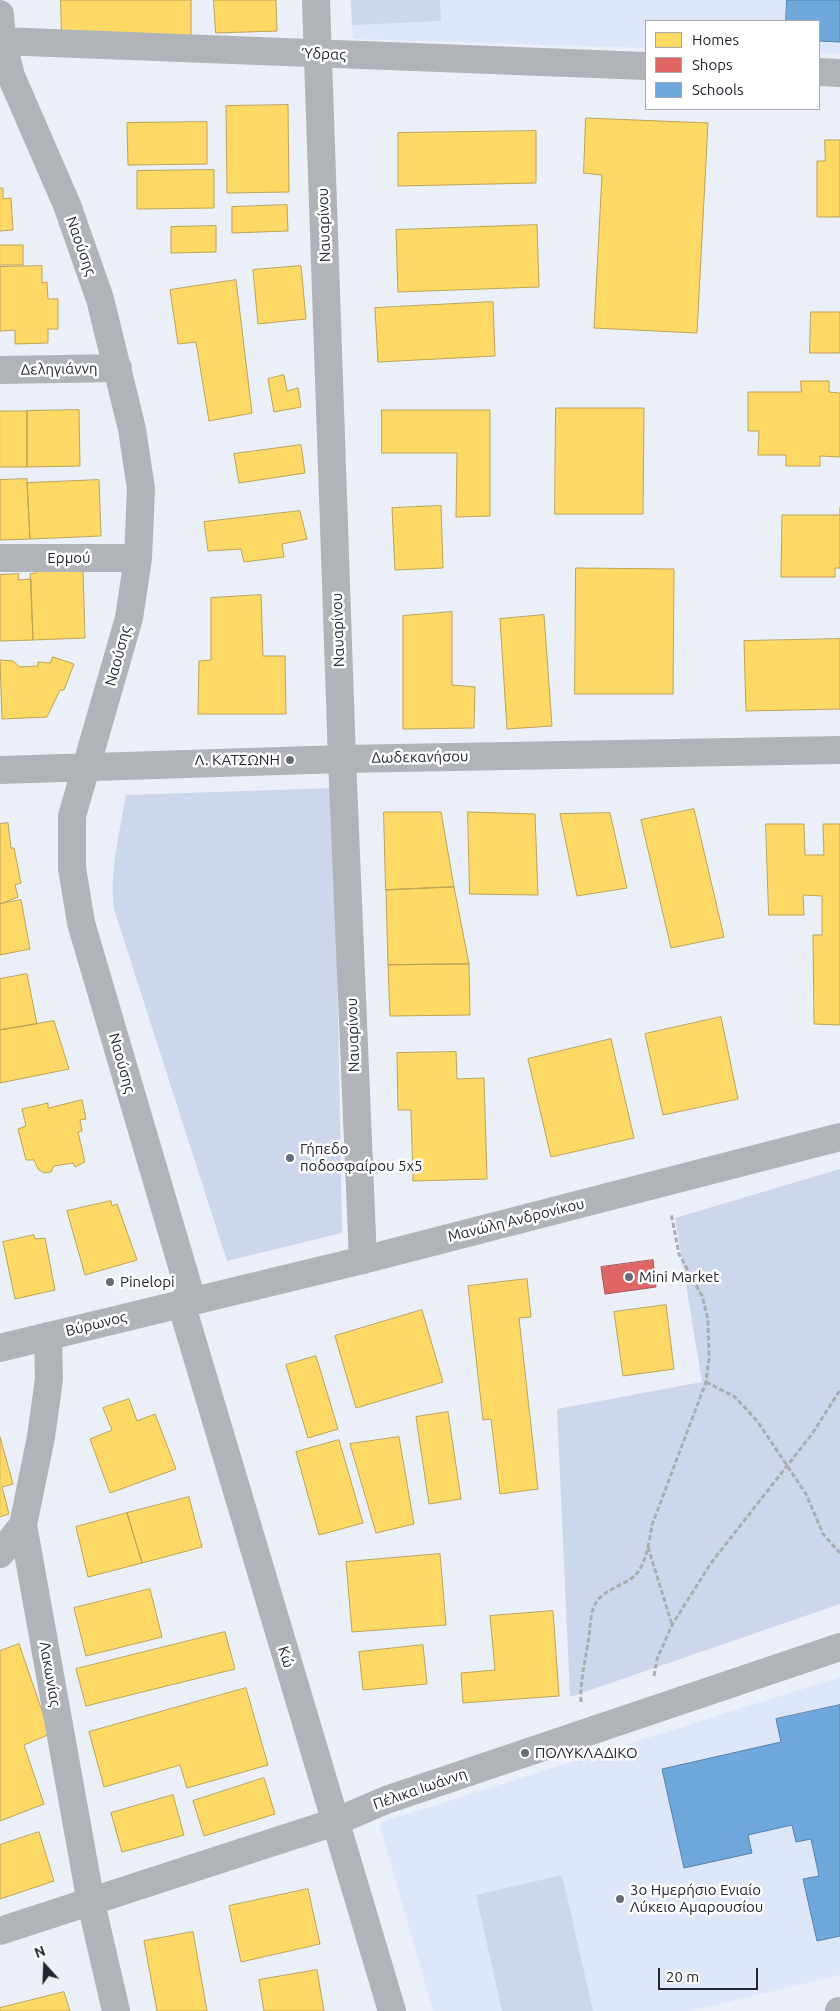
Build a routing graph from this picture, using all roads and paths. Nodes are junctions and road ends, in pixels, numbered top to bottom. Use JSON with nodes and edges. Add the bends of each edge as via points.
{"nodes":[{"id":1,"x":316,"y":0,"type":"edge"},
{"id":2,"x":0,"y":14,"type":"edge"},
{"id":3,"x":1,"y":41,"type":"edge"},
{"id":4,"x":318,"y":54,"type":"junction"},
{"id":5,"x":645,"y":66,"type":"edge"},
{"id":6,"x":820,"y":72,"type":"edge"},
{"id":7,"x":840,"y":73,"type":"edge"},
{"id":8,"x":118,"y":368,"type":"junction"},
{"id":9,"x":0,"y":370,"type":"edge"},
{"id":10,"x":0,"y":558,"type":"edge"},
{"id":11,"x":138,"y":558,"type":"junction"},
{"id":12,"x":840,"y":750,"type":"edge"},
{"id":13,"x":342,"y":758,"type":"junction"},
{"id":14,"x":87,"y":768,"type":"junction"},
{"id":15,"x":0,"y":770,"type":"edge"},
{"id":16,"x":840,"y":1137,"type":"edge"},
{"id":17,"x":667,"y":1182,"type":"junction"},
{"id":18,"x":362,"y":1260,"type":"junction"},
{"id":19,"x":186,"y":1302,"type":"junction"},
{"id":20,"x":48,"y":1336,"type":"junction"},
{"id":21,"x":0,"y":1348,"type":"edge"},
{"id":22,"x":706,"y":1382,"type":"junction"},
{"id":23,"x":840,"y":1390,"type":"edge"},
{"id":24,"x":786,"y":1467,"type":"junction"},
{"id":25,"x":23,"y":1525,"type":"junction"},
{"id":26,"x":648,"y":1547,"type":"junction"},
{"id":27,"x":840,"y":1553,"type":"edge"},
{"id":28,"x":0,"y":1554,"type":"edge"},
{"id":29,"x":672,"y":1625,"type":"junction"},
{"id":30,"x":840,"y":1647,"type":"edge"},
{"id":31,"x":658,"y":1708,"type":"junction"},
{"id":32,"x":588,"y":1732,"type":"junction"},
{"id":33,"x":335,"y":1822,"type":"junction"},
{"id":34,"x":91,"y":1903,"type":"junction"},
{"id":35,"x":0,"y":1931,"type":"edge"},
{"id":36,"x":116,"y":2011,"type":"edge"},
{"id":37,"x":392,"y":2011,"type":"edge"}],
"edges":[{"from":1,"to":4,"type":"street","name":"Ναυαρίνου"},
{"from":2,"to":3,"type":"street","name":"Ναούσης"},
{"from":3,"to":4,"type":"street","name":"Ύδρας"},
{"from":3,"to":8,"type":"street","name":"Ναούσης","via":[[11,76],[66,205],[100,299]]},
{"from":4,"to":5,"type":"street","name":"Ύδρας"},
{"from":4,"to":13,"type":"street","name":"Ναυαρίνου"},
{"from":6,"to":7,"type":"street"},
{"from":8,"to":9,"type":"street","name":"Δεληγιάννη"},
{"from":8,"to":11,"type":"street","name":"Ναούσης","via":[[141,489]]},
{"from":10,"to":11,"type":"street","name":"Ερμού"},
{"from":11,"to":14,"type":"street","name":"Ναούσης","via":[[129,618]]},
{"from":12,"to":13,"type":"street","name":"Δωδεκανήσου"},
{"from":13,"to":14,"type":"street","name":"Δωδεκανήσου"},
{"from":13,"to":18,"type":"street","name":"Ναυαρίνου"},
{"from":14,"to":15,"type":"street","name":"Δωδεκανήσου"},
{"from":14,"to":19,"type":"street","name":"Ναούσης","via":[[72,816],[72,868],[81,923]]},
{"from":16,"to":17,"type":"street","name":"Μανώλη Ανδρονίκου"},
{"from":17,"to":18,"type":"street","name":"Μανώλη Ανδρονίκου"},
{"from":17,"to":22,"type":"path","via":[[679,1254],[702,1296],[708,1319]]},
{"from":18,"to":19,"type":"street","name":"Μανώλη Ανδρονίκου"},
{"from":19,"to":20,"type":"street","name":"Βύρωνος"},
{"from":19,"to":33,"type":"street","name":"Κώ"},
{"from":20,"to":21,"type":"street","name":"Βύρωνος"},
{"from":20,"to":25,"type":"street","name":"Λακωνίας","via":[[49,1379]]},
{"from":22,"to":24,"type":"path","via":[[735,1397],[758,1422]]},
{"from":22,"to":26,"type":"path","via":[[652,1525]]},
{"from":23,"to":24,"type":"path"},
{"from":24,"to":27,"type":"path","via":[[806,1494],[823,1534]]},
{"from":24,"to":29,"type":"path","via":[[711,1563]]},
{"from":25,"to":28,"type":"street"},
{"from":25,"to":34,"type":"street","name":"Λακωνίας"},
{"from":26,"to":29,"type":"path"},
{"from":26,"to":32,"type":"path","via":[[632,1579],[607,1591],[596,1602],[580,1685],[581,1706]]},
{"from":29,"to":31,"type":"path","via":[[657,1659],[652,1686]]},
{"from":30,"to":31,"type":"street","name":"Πέλικα Ιωάννη"},
{"from":31,"to":32,"type":"street","name":"Πέλικα Ιωάννη"},
{"from":32,"to":33,"type":"street","name":"Πέλικα Ιωάννη","via":[[386,1800]]},
{"from":33,"to":34,"type":"street","name":"Πέλικα Ιωάννη"},
{"from":33,"to":37,"type":"street","name":"Κώ"},
{"from":34,"to":35,"type":"street","name":"Πέλικα Ιωάννη"},
{"from":34,"to":36,"type":"street","name":"Λακωνίας"}]}
